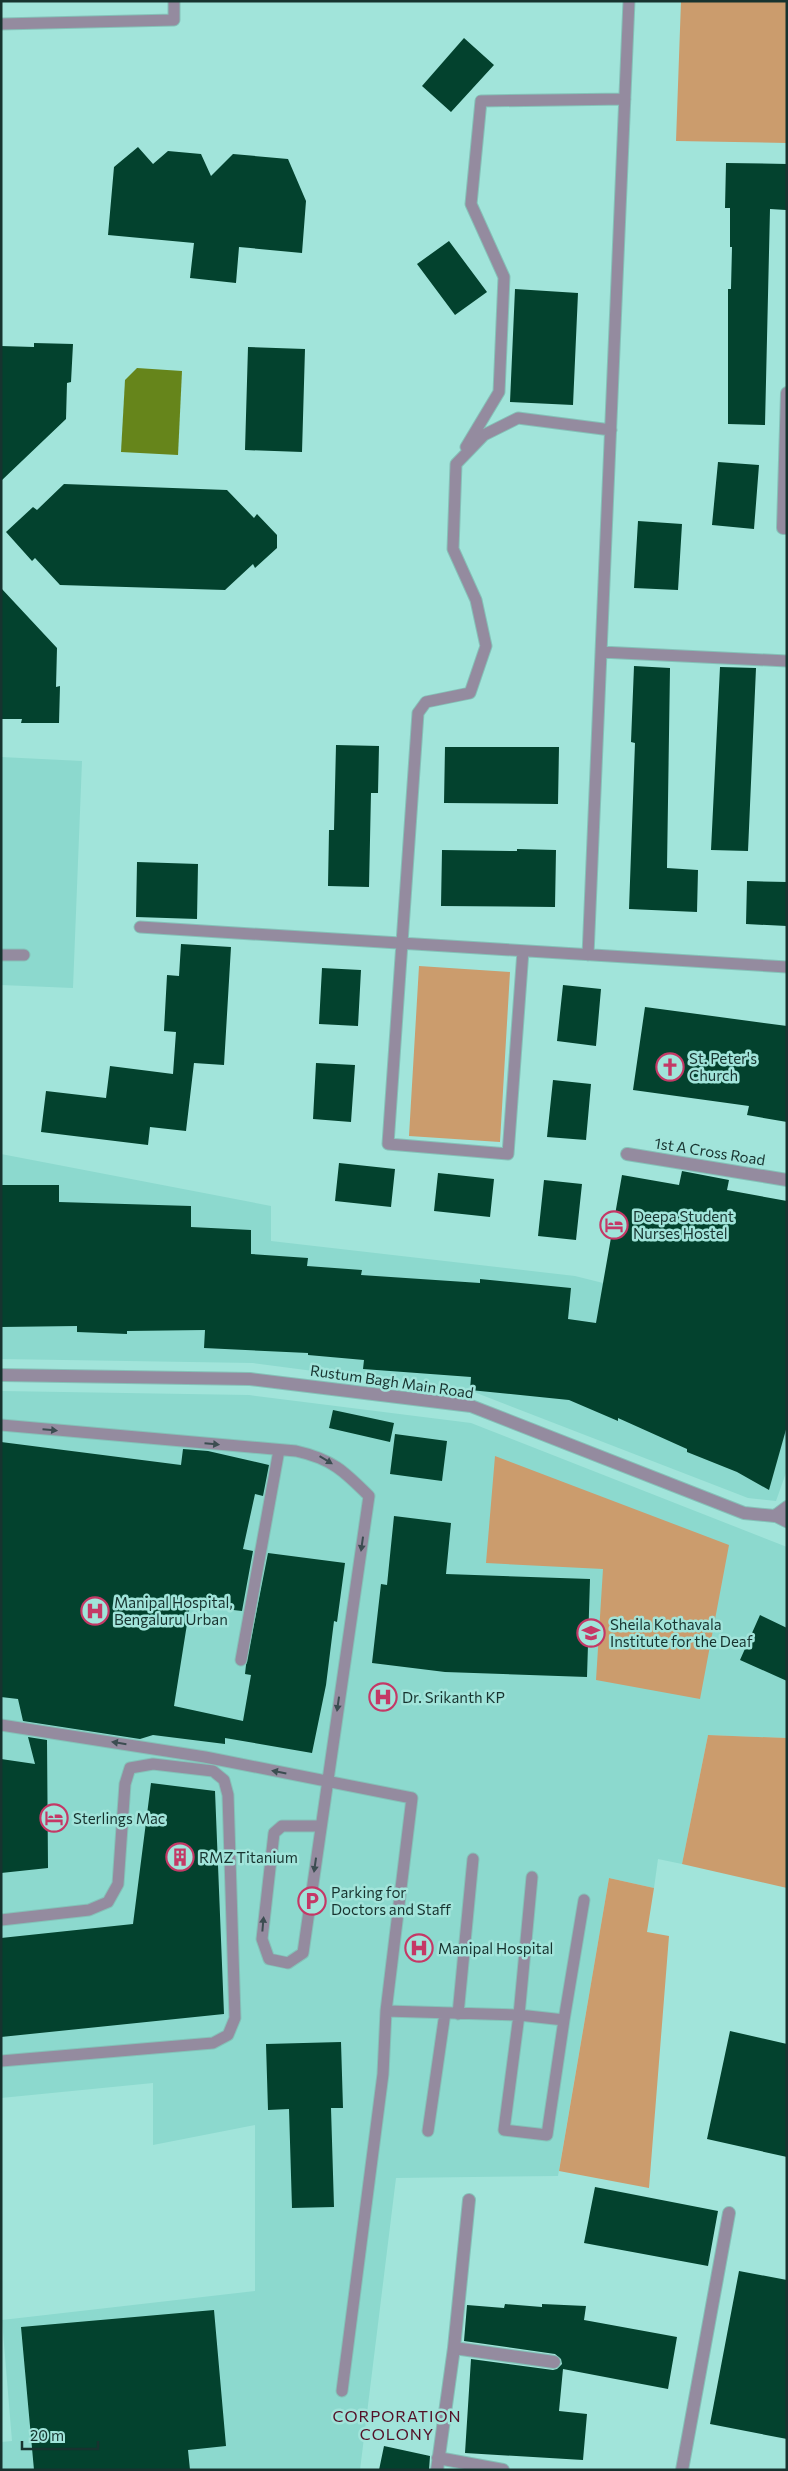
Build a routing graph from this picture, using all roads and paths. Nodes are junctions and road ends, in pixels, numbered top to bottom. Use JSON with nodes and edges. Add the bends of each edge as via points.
{"nodes":[{"id":1,"x":174,"y":1,"type":"edge"},
{"id":2,"x":629,"y":1,"type":"edge"},
{"id":3,"x":1,"y":24,"type":"edge"},
{"id":4,"x":625,"y":99,"type":"junction"},
{"id":5,"x":787,"y":393,"type":"edge"},
{"id":6,"x":611,"y":430,"type":"junction"},
{"id":7,"x":456,"y":464,"type":"junction"},
{"id":8,"x":787,"y":528,"type":"edge"},
{"id":9,"x":601,"y":652,"type":"junction"},
{"id":10,"x":787,"y":661,"type":"edge"},
{"id":11,"x":140,"y":928,"type":"dead end"},
{"id":12,"x":403,"y":944,"type":"junction"},
{"id":13,"x":523,"y":951,"type":"junction"},
{"id":14,"x":1,"y":955,"type":"edge"},
{"id":15,"x":24,"y":955,"type":"dead end"},
{"id":16,"x":588,"y":955,"type":"junction"},
{"id":17,"x":787,"y":968,"type":"edge"},
{"id":18,"x":627,"y":1154,"type":"dead end"},
{"id":19,"x":787,"y":1180,"type":"edge"},
{"id":20,"x":1,"y":1375,"type":"edge"},
{"id":21,"x":1,"y":1425,"type":"edge"},
{"id":22,"x":279,"y":1450,"type":"junction"},
{"id":23,"x":787,"y":1507,"type":"edge"},
{"id":24,"x":775,"y":1516,"type":"junction"},
{"id":25,"x":787,"y":1522,"type":"edge"},
{"id":26,"x":240,"y":1660,"type":"dead end"},
{"id":27,"x":1,"y":1725,"type":"edge"},
{"id":28,"x":326,"y":1781,"type":"junction"},
{"id":29,"x":320,"y":1826,"type":"junction"},
{"id":30,"x":473,"y":1859,"type":"dead end"},
{"id":31,"x":532,"y":1877,"type":"dead end"},
{"id":32,"x":584,"y":1900,"type":"dead end"},
{"id":33,"x":1,"y":1920,"type":"edge"},
{"id":34,"x":386,"y":2011,"type":"junction"},
{"id":35,"x":445,"y":2013,"type":"junction"},
{"id":36,"x":458,"y":2014,"type":"junction"},
{"id":37,"x":519,"y":2015,"type":"junction"},
{"id":38,"x":564,"y":2020,"type":"junction"},
{"id":39,"x":1,"y":2061,"type":"edge"},
{"id":40,"x":428,"y":2131,"type":"dead end"},
{"id":41,"x":469,"y":2200,"type":"dead end"},
{"id":42,"x":729,"y":2213,"type":"dead end"},
{"id":43,"x":454,"y":2348,"type":"junction"},
{"id":44,"x":554,"y":2362,"type":"dead end"},
{"id":45,"x":342,"y":2390,"type":"dead end"},
{"id":46,"x":437,"y":2464,"type":"edge"},
{"id":47,"x":503,"y":2470,"type":"edge"},
{"id":48,"x":682,"y":2470,"type":"edge"}],
"edges":[{"from":1,"to":3,"type":"lane","via":[[174,20]]},
{"from":2,"to":4,"type":"lane"},
{"from":4,"to":6,"type":"lane"},
{"from":4,"to":7,"type":"lane","via":[[481,101],[471,204],[504,277],[499,392]]},
{"from":5,"to":8,"type":"street","via":[[783,528]]},
{"from":6,"to":7,"type":"lane","via":[[518,418],[484,435]]},
{"from":6,"to":9,"type":"lane"},
{"from":7,"to":12,"type":"lane","via":[[453,549],[476,600],[486,646],[470,693],[426,702],[418,713]]},
{"from":9,"to":10,"type":"lane"},
{"from":9,"to":16,"type":"lane"},
{"from":11,"to":12,"type":"lane"},
{"from":12,"to":13,"type":"lane"},
{"from":12,"to":13,"type":"lane","via":[[388,1144],[508,1154]]},
{"from":13,"to":16,"type":"lane"},
{"from":14,"to":15,"type":"lane"},
{"from":16,"to":17,"type":"lane"},
{"from":18,"to":19,"type":"street","name":"1st A Cross Road"},
{"from":20,"to":24,"type":"street","name":"Rustum Bagh Main Road","via":[[250,1379],[471,1406],[744,1513]]},
{"from":21,"to":22,"type":"lane","one_way":true},
{"from":22,"to":26,"type":"lane"},
{"from":22,"to":28,"type":"lane","one_way":true,"via":[[320,1456],[346,1473],[369,1496]]},
{"from":23,"to":24,"type":"street"},
{"from":24,"to":25,"type":"lane"},
{"from":28,"to":27,"type":"lane","one_way":true,"via":[[205,1757]]},
{"from":28,"to":29,"type":"lane"},
{"from":28,"to":34,"type":"lane","via":[[412,1798]]},
{"from":29,"to":29,"type":"lane","one_way":true,"via":[[303,1953],[288,1963],[269,1959],[262,1939],[274,1833],[282,1826]]},
{"from":30,"to":36,"type":"lane"},
{"from":31,"to":37,"type":"lane"},
{"from":32,"to":38,"type":"lane"},
{"from":33,"to":39,"type":"lane","via":[[89,1910],[108,1902],[118,1884],[125,1784],[130,1768],[153,1764],[213,1771],[224,1780],[228,1796],[235,2018],[228,2035],[213,2043]]},
{"from":34,"to":35,"type":"lane"},
{"from":34,"to":45,"type":"lane","via":[[384,2074]]},
{"from":35,"to":36,"type":"lane"},
{"from":35,"to":40,"type":"lane"},
{"from":36,"to":37,"type":"lane"},
{"from":37,"to":38,"type":"lane"},
{"from":37,"to":38,"type":"lane","via":[[504,2130],[547,2135]]},
{"from":41,"to":43,"type":"street"},
{"from":42,"to":48,"type":"street"},
{"from":43,"to":44,"type":"street"},
{"from":43,"to":46,"type":"street"},
{"from":46,"to":47,"type":"street"}]}
